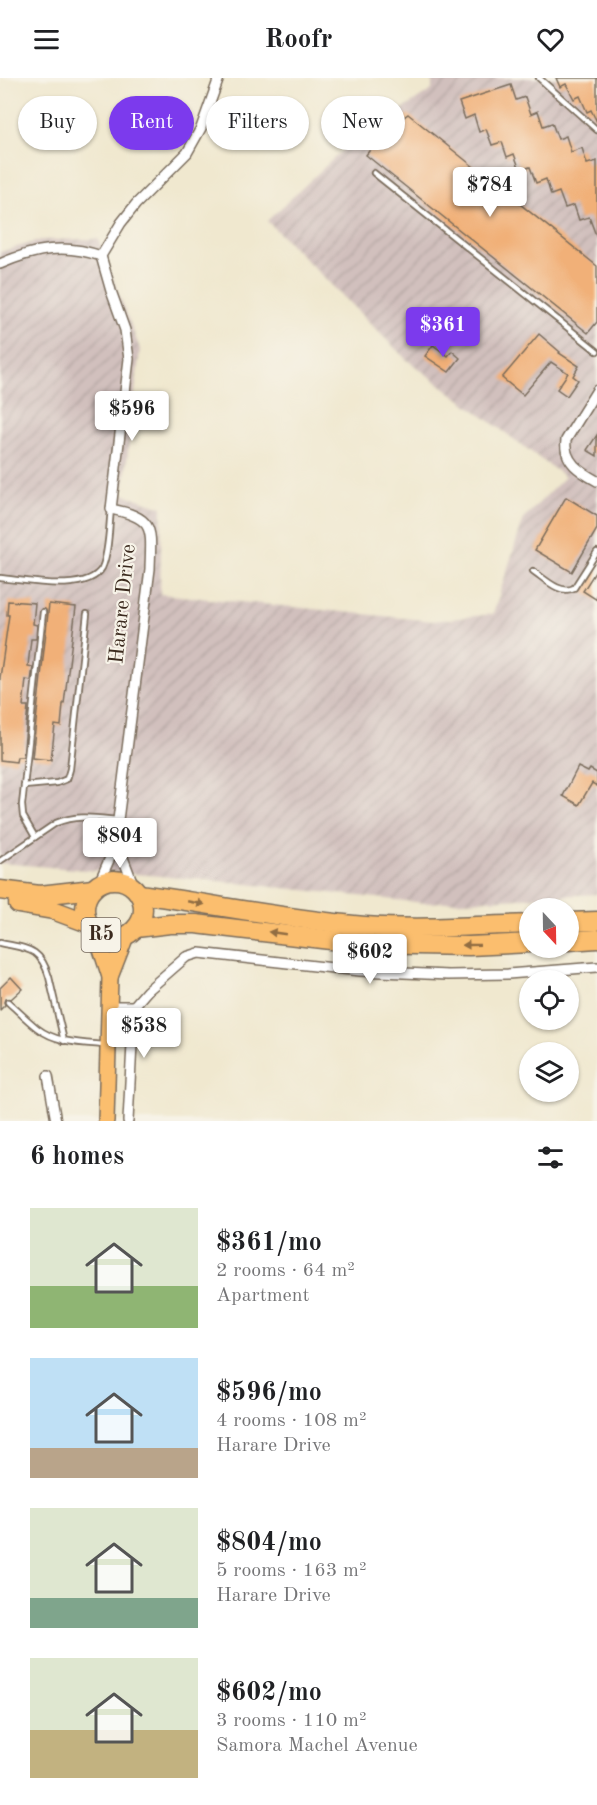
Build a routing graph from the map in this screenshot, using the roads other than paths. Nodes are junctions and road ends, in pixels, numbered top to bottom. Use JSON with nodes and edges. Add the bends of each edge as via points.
{"nodes":[{"id":1,"x":219,"y":78,"type":"edge"},
{"id":2,"x":539,"y":78,"type":"edge"},
{"id":3,"x":597,"y":130,"type":"edge"},
{"id":4,"x":374,"y":173,"type":"dead end"},
{"id":5,"x":101,"y":256,"type":"junction"},
{"id":6,"x":0,"y":264,"type":"edge"},
{"id":7,"x":597,"y":351,"type":"edge"},
{"id":8,"x":597,"y":390,"type":"edge"},
{"id":9,"x":597,"y":482,"type":"edge"},
{"id":10,"x":111,"y":508,"type":"junction"},
{"id":11,"x":597,"y":552,"type":"edge"},
{"id":12,"x":533,"y":571,"type":"dead end"},
{"id":13,"x":0,"y":578,"type":"edge"},
{"id":14,"x":43,"y":612,"type":"dead end"},
{"id":15,"x":87,"y":614,"type":"dead end"},
{"id":16,"x":24,"y":786,"type":"junction"},
{"id":17,"x":118,"y":820,"type":"junction"},
{"id":18,"x":34,"y":837,"type":"junction"},
{"id":19,"x":117,"y":842,"type":"junction"},
{"id":20,"x":0,"y":861,"type":"edge"},
{"id":21,"x":96,"y":887,"type":"junction"},
{"id":22,"x":0,"y":890,"type":"edge"},
{"id":23,"x":137,"y":892,"type":"junction"},
{"id":24,"x":0,"y":901,"type":"edge"},
{"id":25,"x":597,"y":921,"type":"edge"},
{"id":26,"x":579,"y":922,"type":"edge"},
{"id":27,"x":519,"y":924,"type":"edge"},
{"id":28,"x":92,"y":927,"type":"junction"},
{"id":29,"x":131,"y":932,"type":"junction"},
{"id":30,"x":597,"y":939,"type":"edge"},
{"id":31,"x":579,"y":940,"type":"edge"},
{"id":32,"x":0,"y":943,"type":"edge"},
{"id":33,"x":519,"y":944,"type":"edge"},
{"id":34,"x":597,"y":967,"type":"edge"},
{"id":35,"x":110,"y":977,"type":"junction"},
{"id":36,"x":8,"y":1002,"type":"dead end"},
{"id":37,"x":110,"y":1006,"type":"junction"},
{"id":38,"x":134,"y":1006,"type":"junction"},
{"id":39,"x":64,"y":1041,"type":"junction"},
{"id":40,"x":108,"y":1045,"type":"junction"},
{"id":41,"x":48,"y":1076,"type":"dead end"},
{"id":42,"x":57,"y":1121,"type":"edge"},
{"id":43,"x":106,"y":1121,"type":"edge"},
{"id":44,"x":128,"y":1121,"type":"edge"}],
"edges":[{"from":1,"to":5,"type":"street","via":[[201,128],[187,153],[136,204]]},
{"from":2,"to":3,"type":"lane"},
{"from":4,"to":7,"type":"lane"},
{"from":5,"to":6,"type":"street","via":[[52,249]]},
{"from":5,"to":10,"type":"street","via":[[125,330],[129,359]]},
{"from":8,"to":9,"type":"street","via":[[565,447],[578,469]]},
{"from":10,"to":13,"type":"lane","via":[[102,567],[90,579],[70,585]]},
{"from":10,"to":17,"type":"street","name":"Harare Drive","via":[[140,518],[151,533],[150,569]]},
{"from":11,"to":12,"type":"lane","via":[[574,588],[568,591]]},
{"from":14,"to":16,"type":"lane"},
{"from":15,"to":16,"type":"lane","via":[[67,779]]},
{"from":16,"to":18,"type":"lane","via":[[22,816]]},
{"from":17,"to":18,"type":"lane","via":[[63,820]]},
{"from":17,"to":19,"type":"street","name":"Harare Drive"},
{"from":18,"to":20,"type":"lane"},
{"from":19,"to":21,"type":"street","name":"Harare Drive"},
{"from":19,"to":23,"type":"street","name":"Harare Drive"},
{"from":21,"to":22,"type":"highway","number":"R5","via":[[40,895]]},
{"from":21,"to":23,"type":"highway","number":"R5","via":[[117,880]]},
{"from":21,"to":28,"type":"highway","number":"R5","via":[[86,902],[86,916]]},
{"from":23,"to":27,"type":"highway","number":"R5","one_way":true,"via":[[364,926]]},
{"from":23,"to":29,"type":"highway","number":"R5","via":[[143,912]]},
{"from":24,"to":28,"type":"highway","number":"R5","via":[[36,906]]},
{"from":25,"to":26,"type":"highway"},
{"from":28,"to":29,"type":"highway","number":"R5","via":[[108,937]]},
{"from":28,"to":35,"type":"main road"},
{"from":33,"to":29,"type":"highway","number":"R5","one_way":true,"via":[[364,944],[196,924],[170,924]]},
{"from":29,"to":35,"type":"main road"},
{"from":30,"to":31,"type":"highway"},
{"from":32,"to":39,"type":"lane","via":[[30,949],[40,957],[50,977]]},
{"from":34,"to":38,"type":"street","via":[[448,975],[199,953],[186,957]]},
{"from":35,"to":37,"type":"main road"},
{"from":36,"to":39,"type":"lane","via":[[38,1029]]},
{"from":37,"to":38,"type":"street"},
{"from":37,"to":40,"type":"main road"},
{"from":38,"to":44,"type":"street"},
{"from":39,"to":40,"type":"lane"},
{"from":40,"to":43,"type":"main road"},
{"from":41,"to":42,"type":"street"}]}
